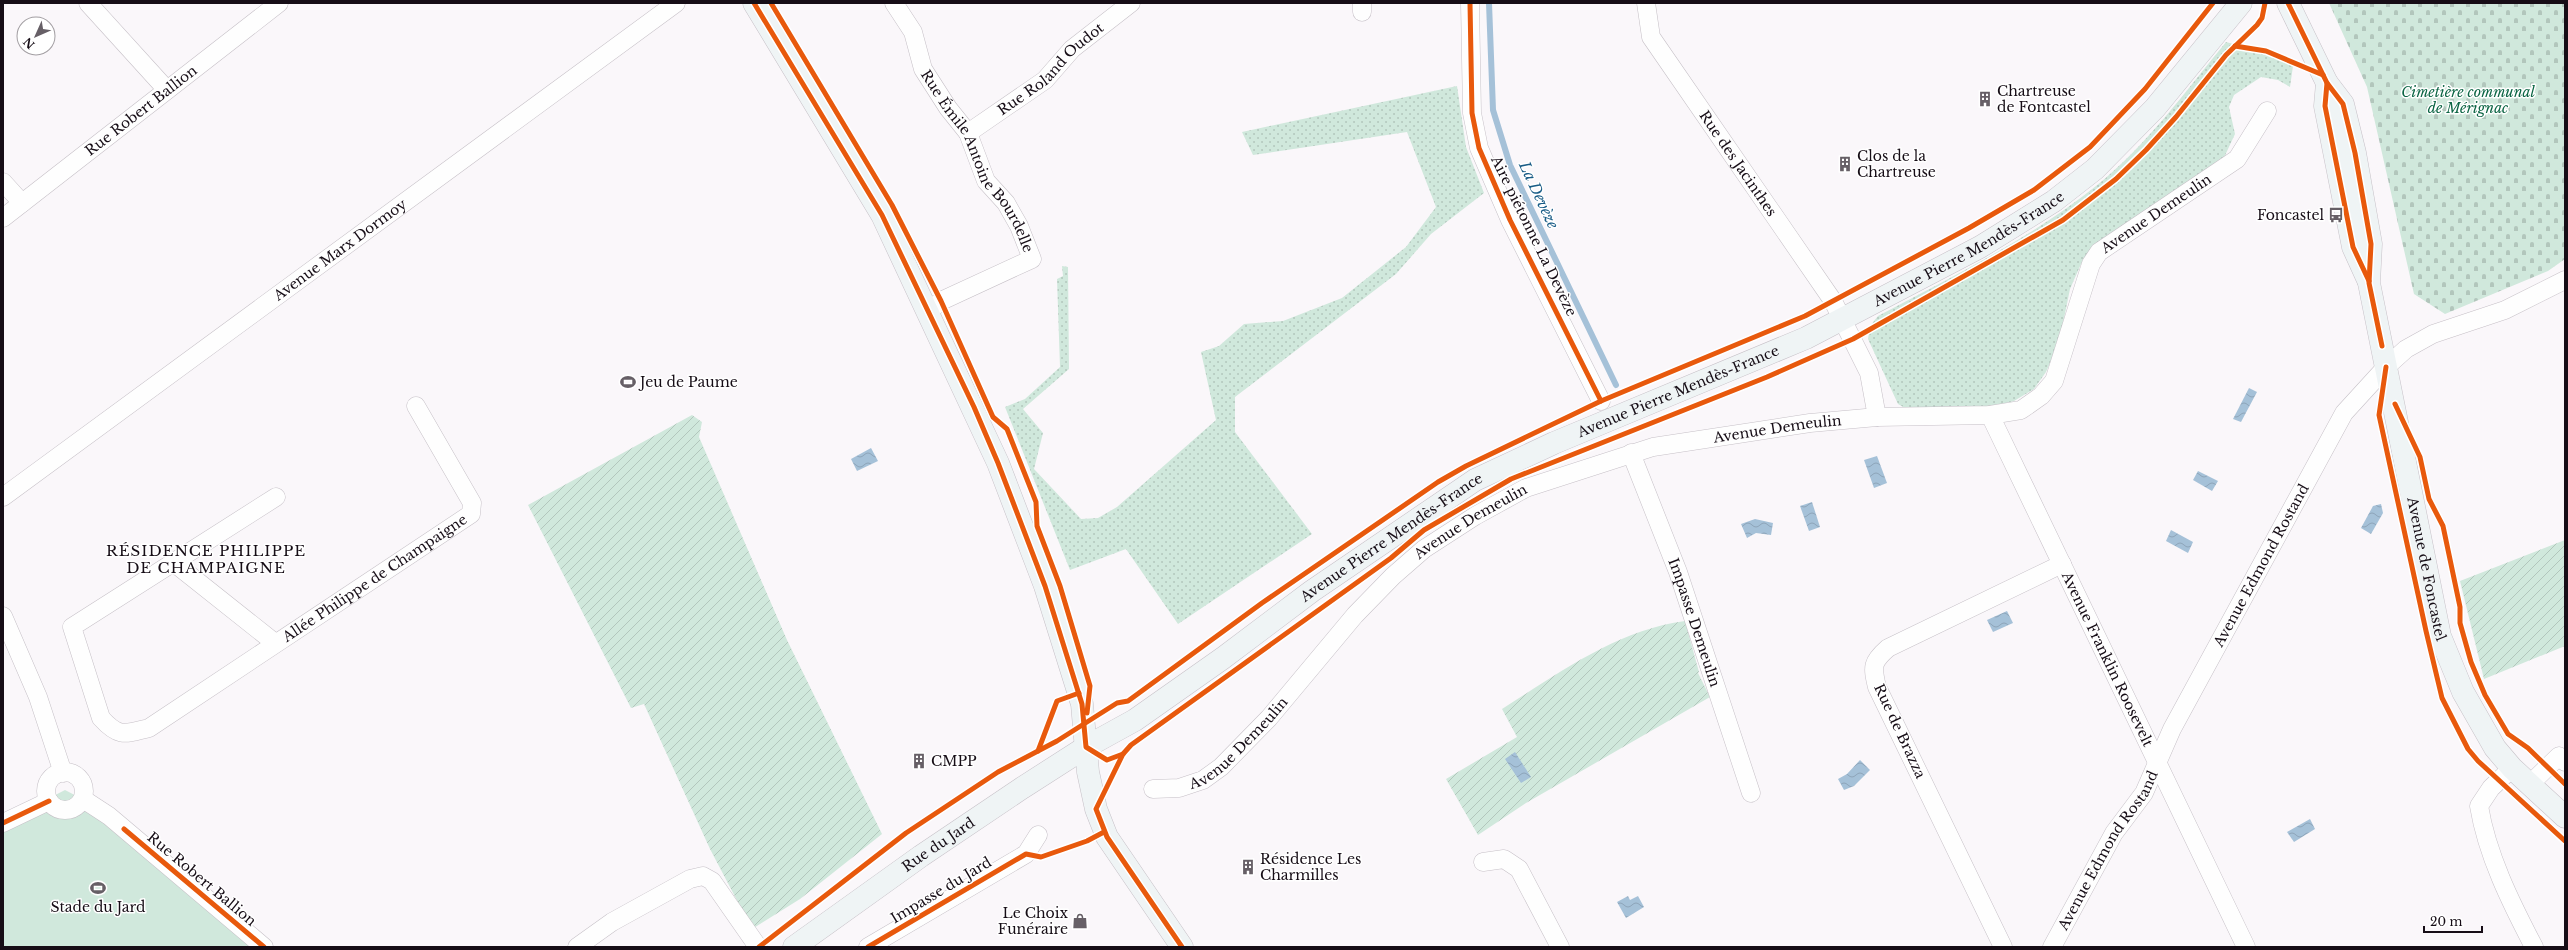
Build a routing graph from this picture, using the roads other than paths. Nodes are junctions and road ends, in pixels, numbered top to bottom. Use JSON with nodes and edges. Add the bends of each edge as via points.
{"nodes":[{"id":1,"x":88,"y":3,"type":"edge"},
{"id":2,"x":279,"y":3,"type":"edge"},
{"id":3,"x":676,"y":3,"type":"edge"},
{"id":4,"x":754,"y":3,"type":"edge"},
{"id":5,"x":894,"y":3,"type":"edge"},
{"id":6,"x":1131,"y":3,"type":"edge"},
{"id":7,"x":1470,"y":3,"type":"edge"},
{"id":8,"x":1646,"y":3,"type":"edge"},
{"id":9,"x":2240,"y":3,"type":"edge"},
{"id":10,"x":2288,"y":3,"type":"edge"},
{"id":11,"x":167,"y":90,"type":"junction"},
{"id":12,"x":2267,"y":111,"type":"dead end"},
{"id":13,"x":968,"y":133,"type":"junction"},
{"id":14,"x":3,"y":182,"type":"edge"},
{"id":15,"x":22,"y":203,"type":"junction"},
{"id":16,"x":3,"y":218,"type":"edge"},
{"id":17,"x":2565,"y":280,"type":"edge"},
{"id":18,"x":929,"y":311,"type":"junction"},
{"id":19,"x":1843,"y":319,"type":"junction"},
{"id":20,"x":2386,"y":367,"type":"junction"},
{"id":21,"x":1601,"y":401,"type":"dead end"},
{"id":22,"x":416,"y":406,"type":"dead end"},
{"id":23,"x":1990,"y":415,"type":"junction"},
{"id":24,"x":1877,"y":417,"type":"junction"},
{"id":25,"x":1631,"y":453,"type":"junction"},
{"id":26,"x":3,"y":496,"type":"edge"},
{"id":27,"x":276,"y":497,"type":"dead end"},
{"id":28,"x":173,"y":562,"type":"junction"},
{"id":29,"x":2062,"y":564,"type":"junction"},
{"id":30,"x":3,"y":616,"type":"edge"},
{"id":31,"x":275,"y":644,"type":"junction"},
{"id":32,"x":1086,"y":747,"type":"junction"},
{"id":33,"x":2157,"y":762,"type":"junction"},
{"id":34,"x":2565,"y":762,"type":"edge"},
{"id":35,"x":2512,"y":768,"type":"junction"},
{"id":36,"x":63,"y":773,"type":"junction"},
{"id":37,"x":2529,"y":785,"type":"junction"},
{"id":38,"x":1153,"y":789,"type":"dead end"},
{"id":39,"x":1751,"y":793,"type":"dead end"},
{"id":40,"x":83,"y":799,"type":"junction"},
{"id":41,"x":49,"y":801,"type":"junction"},
{"id":42,"x":2565,"y":817,"type":"edge"},
{"id":43,"x":3,"y":822,"type":"edge"},
{"id":44,"x":1038,"y":835,"type":"dead end"},
{"id":45,"x":1483,"y":862,"type":"dead end"},
{"id":46,"x":264,"y":947,"type":"edge"},
{"id":47,"x":577,"y":947,"type":"edge"},
{"id":48,"x":758,"y":947,"type":"edge"},
{"id":49,"x":794,"y":947,"type":"edge"},
{"id":50,"x":868,"y":947,"type":"edge"},
{"id":51,"x":1182,"y":947,"type":"edge"},
{"id":52,"x":1560,"y":947,"type":"edge"},
{"id":53,"x":2004,"y":947,"type":"edge"},
{"id":54,"x":2052,"y":947,"type":"edge"},
{"id":55,"x":2246,"y":947,"type":"edge"},
{"id":56,"x":2534,"y":947,"type":"edge"}],
"edges":[{"from":1,"to":11,"type":"street"},
{"from":2,"to":11,"type":"street","name":"Rue Robert Ballion"},
{"from":3,"to":26,"type":"street","name":"Avenue Marx Dormoy"},
{"from":4,"to":18,"type":"street","via":[[882,215]]},
{"from":5,"to":13,"type":"street","name":"Rue Émile Antoine Bourdelle","via":[[913,32],[923,69]]},
{"from":6,"to":13,"type":"street","name":"Rue Roland Oudot","via":[[1072,49],[1045,80]]},
{"from":7,"to":21,"type":"street","name":"Aire piétonne La Devèze","via":[[1472,113],[1479,148],[1510,220]]},
{"from":8,"to":19,"type":"street","name":"Rue des Jacinthes","via":[[1651,37],[1823,286]]},
{"from":9,"to":19,"type":"street","name":"Avenue Pierre Mendès-France","via":[[2155,108],[2095,169],[2054,201],[1980,247]]},
{"from":10,"to":20,"type":"street","name":"Avenue de Foncastel","via":[[2327,84],[2326,106],[2353,247],[2370,283]]},
{"from":11,"to":15,"type":"street","name":"Rue Robert Ballion"},
{"from":12,"to":23,"type":"street","name":"Avenue Demeulin","via":[[2237,160],[2099,252],[2091,264],[2054,381],[2041,396],[2021,410]]},
{"from":13,"to":18,"type":"street","name":"Rue Émile Antoine Bourdelle","via":[[986,181],[1006,203],[1019,226],[1032,259],[941,301]]},
{"from":14,"to":15,"type":"street"},
{"from":15,"to":16,"type":"street","name":"Rue Robert Ballion"},
{"from":17,"to":20,"type":"street","name":"Avenue Edmond Rostand","via":[[2505,310],[2433,334],[2406,349]]},
{"from":18,"to":32,"type":"street","via":[[998,463],[1045,586],[1082,704]]},
{"from":19,"to":24,"type":"street","via":[[1869,373]]},
{"from":19,"to":32,"type":"street","name":"Avenue Pierre Mendès-France","via":[[1806,338],[1560,440],[1475,480],[1312,591],[1135,720]]},
{"from":20,"to":33,"type":"street","name":"Avenue Edmond Rostand","via":[[2344,413],[2172,728]]},
{"from":20,"to":35,"type":"street","name":"Avenue de Foncastel","via":[[2440,636],[2463,692],[2479,722]]},
{"from":22,"to":31,"type":"street","name":"Allée Philippe de Champaigne","via":[[472,503],[471,514]]},
{"from":23,"to":24,"type":"street","name":"Avenue Demeulin"},
{"from":23,"to":29,"type":"street","name":"Avenue Franklin Roosevelt"},
{"from":24,"to":25,"type":"street","name":"Avenue Demeulin","via":[[1810,423],[1653,447]]},
{"from":25,"to":38,"type":"street","name":"Avenue Demeulin","via":[[1526,488],[1475,516],[1424,549],[1355,614],[1269,718],[1221,767],[1203,780],[1179,788]]},
{"from":25,"to":39,"type":"street","name":"Impasse Demeulin","via":[[1678,572]]},
{"from":27,"to":28,"type":"street","name":"Allée Philippe de Champaigne"},
{"from":28,"to":31,"type":"street","name":"Allée Philippe de Champaigne"},
{"from":28,"to":31,"type":"street","name":"Allée Philippe de Champaigne","via":[[72,627],[101,718],[112,729],[124,734],[149,728]]},
{"from":29,"to":33,"type":"street","name":"Avenue Franklin Roosevelt"},
{"from":29,"to":53,"type":"street","name":"Rue de Brazza","via":[[1888,648],[1877,658],[1873,669],[1877,687]]},
{"from":30,"to":36,"type":"street","via":[[41,703]]},
{"from":32,"to":49,"type":"street","name":"Rue du Jard","via":[[921,856]]},
{"from":32,"to":51,"type":"street","via":[[1088,772],[1104,832]]},
{"from":33,"to":54,"type":"street","name":"Avenue Edmond Rostand","via":[[2144,793],[2114,833]]},
{"from":33,"to":55,"type":"street","name":"Avenue Franklin Roosevelt"},
{"from":34,"to":37,"type":"street","via":[[2559,756]]},
{"from":35,"to":37,"type":"street","name":"Avenue de Foncastel"},
{"from":35,"to":56,"type":"street","via":[[2491,788],[2479,806],[2482,829],[2515,910]]},
{"from":36,"to":40,"type":"street","via":[[71,773],[80,779],[84,788]]},
{"from":36,"to":41,"type":"street","via":[[51,779],[46,788]]},
{"from":37,"to":42,"type":"street","name":"Avenue de Foncastel"},
{"from":40,"to":41,"type":"street","via":[[76,807],[66,810],[55,808]]},
{"from":40,"to":46,"type":"street","name":"Rue Robert Ballion","via":[[109,816]]},
{"from":41,"to":43,"type":"street"},
{"from":44,"to":50,"type":"street","name":"Impasse du Jard","via":[[1026,854]]},
{"from":45,"to":52,"type":"street","via":[[1504,859],[1519,869]]},
{"from":47,"to":48,"type":"street","via":[[612,922],[690,879],[703,876],[712,881]]}]}
